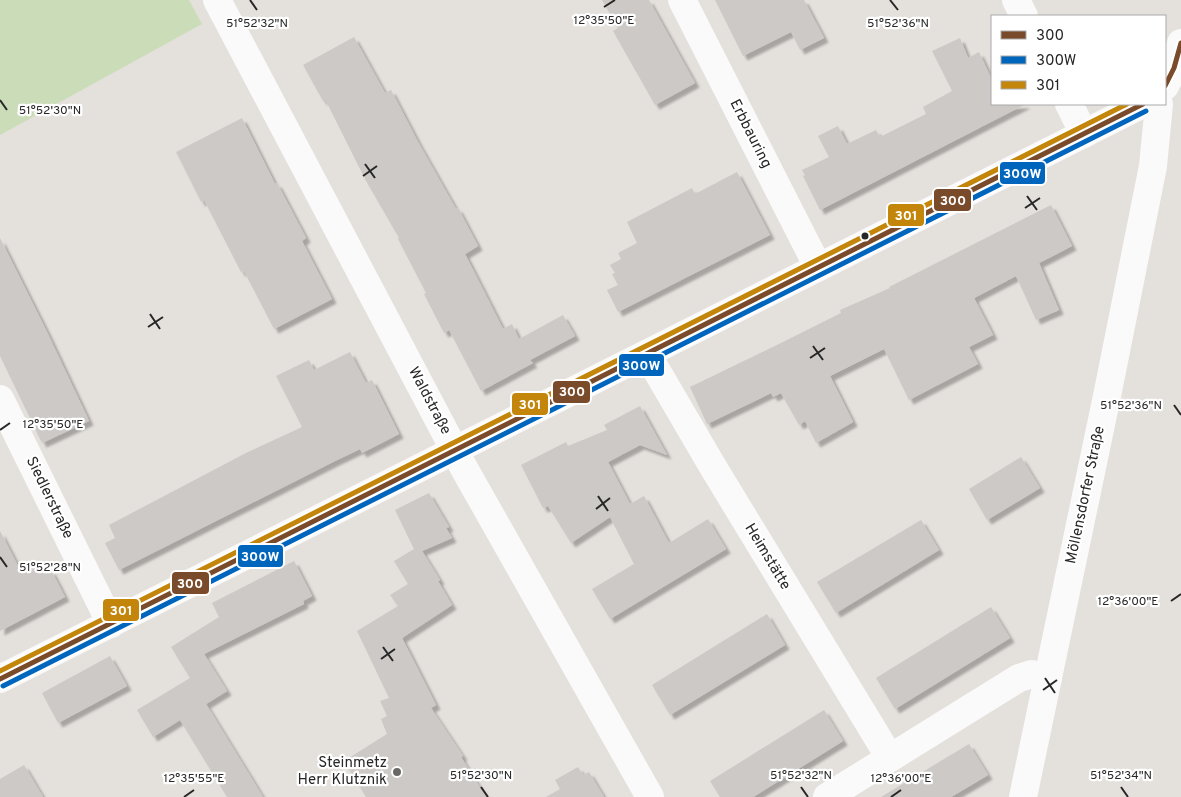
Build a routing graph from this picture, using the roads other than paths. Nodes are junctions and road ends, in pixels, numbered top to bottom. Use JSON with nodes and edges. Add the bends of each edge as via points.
{"nodes":[{"id":1,"x":217,"y":0,"type":"edge"},
{"id":2,"x":682,"y":0,"type":"edge"},
{"id":3,"x":1016,"y":0,"type":"edge"},
{"id":4,"x":1024,"y":15,"type":"edge"},
{"id":5,"x":1181,"y":43,"type":"edge"},
{"id":6,"x":1166,"y":84,"type":"edge"},
{"id":7,"x":1070,"y":105,"type":"edge"},
{"id":8,"x":1142,"y":105,"type":"edge"},
{"id":9,"x":1159,"y":105,"type":"edge"},
{"id":10,"x":1084,"y":134,"type":"junction"},
{"id":11,"x":818,"y":267,"type":"junction"},
{"id":12,"x":648,"y":354,"type":"junction"},
{"id":13,"x":0,"y":399,"type":"edge"},
{"id":14,"x":455,"y":450,"type":"junction"},
{"id":15,"x":111,"y":624,"type":"junction"},
{"id":16,"x":1048,"y":678,"type":"junction"},
{"id":17,"x":0,"y":679,"type":"edge"},
{"id":18,"x":890,"y":758,"type":"junction"},
{"id":19,"x":650,"y":797,"type":"edge"},
{"id":20,"x":826,"y":797,"type":"edge"},
{"id":21,"x":1024,"y":797,"type":"edge"}],
"edges":[{"from":1,"to":14,"type":"street","name":"Waldstraße"},
{"from":2,"to":11,"type":"street","name":"Erbbauring"},
{"from":3,"to":4,"type":"street"},
{"from":5,"to":6,"type":"street"},
{"from":7,"to":10,"type":"street"},
{"from":8,"to":10,"type":"street"},
{"from":9,"to":16,"type":"street","name":"Möllensdorfer Straße","via":[[1150,183]]},
{"from":10,"to":11,"type":"street"},
{"from":11,"to":12,"type":"street"},
{"from":12,"to":14,"type":"street"},
{"from":12,"to":18,"type":"street","name":"Heimstätte","via":[[713,468]]},
{"from":13,"to":15,"type":"street","name":"Siedlerstraße"},
{"from":14,"to":15,"type":"street"},
{"from":14,"to":19,"type":"street","name":"Waldstraße"},
{"from":15,"to":17,"type":"street"},
{"from":16,"to":18,"type":"street","via":[[1032,674],[1019,678]]},
{"from":16,"to":21,"type":"street","name":"Möllensdorfer Straße"},
{"from":18,"to":20,"type":"street"}]}
